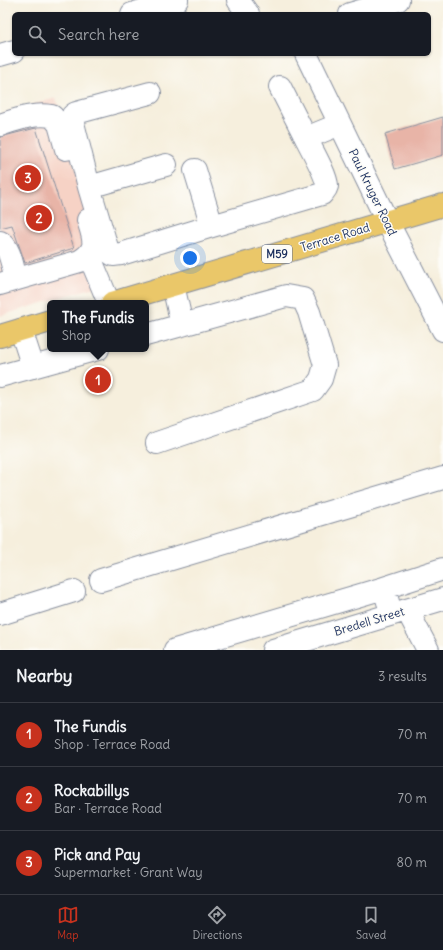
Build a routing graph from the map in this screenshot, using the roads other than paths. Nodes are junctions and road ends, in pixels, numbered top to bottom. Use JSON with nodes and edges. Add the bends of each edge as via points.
{"nodes":[{"id":1,"x":177,"y":0,"type":"edge"},
{"id":2,"x":238,"y":0,"type":"edge"},
{"id":3,"x":398,"y":0,"type":"edge"},
{"id":4,"x":138,"y":12,"type":"edge"},
{"id":5,"x":247,"y":12,"type":"edge"},
{"id":6,"x":357,"y":12,"type":"edge"},
{"id":7,"x":12,"y":52,"type":"edge"},
{"id":8,"x":0,"y":55,"type":"edge"},
{"id":9,"x":307,"y":56,"type":"edge"},
{"id":10,"x":280,"y":87,"type":"dead end"},
{"id":11,"x":150,"y":93,"type":"dead end"},
{"id":12,"x":340,"y":124,"type":"junction"},
{"id":13,"x":0,"y":125,"type":"edge"},
{"id":14,"x":306,"y":138,"type":"junction"},
{"id":15,"x":166,"y":165,"type":"dead end"},
{"id":16,"x":195,"y":170,"type":"dead end"},
{"id":17,"x":89,"y":187,"type":"junction"},
{"id":18,"x":443,"y":205,"type":"edge"},
{"id":19,"x":387,"y":221,"type":"junction"},
{"id":20,"x":212,"y":226,"type":"junction"},
{"id":21,"x":0,"y":242,"type":"edge"},
{"id":22,"x":89,"y":255,"type":"junction"},
{"id":23,"x":8,"y":282,"type":"edge"},
{"id":24,"x":173,"y":285,"type":"junction"},
{"id":25,"x":110,"y":300,"type":"edge"},
{"id":26,"x":121,"y":300,"type":"edge"},
{"id":27,"x":47,"y":323,"type":"edge"},
{"id":28,"x":182,"y":325,"type":"junction"},
{"id":29,"x":21,"y":330,"type":"junction"},
{"id":30,"x":443,"y":330,"type":"edge"},
{"id":31,"x":149,"y":334,"type":"edge"},
{"id":32,"x":0,"y":336,"type":"edge"},
{"id":33,"x":87,"y":352,"type":"edge"},
{"id":34,"x":33,"y":367,"type":"junction"},
{"id":35,"x":0,"y":376,"type":"edge"},
{"id":36,"x":157,"y":443,"type":"dead end"},
{"id":37,"x":443,"y":478,"type":"edge"},
{"id":38,"x":443,"y":569,"type":"edge"},
{"id":39,"x":101,"y":580,"type":"dead end"},
{"id":40,"x":384,"y":588,"type":"junction"},
{"id":41,"x":74,"y":591,"type":"dead end"},
{"id":42,"x":443,"y":599,"type":"edge"},
{"id":43,"x":399,"y":612,"type":"junction"},
{"id":44,"x":0,"y":614,"type":"edge"},
{"id":45,"x":257,"y":626,"type":"junction"},
{"id":46,"x":175,"y":650,"type":"edge"},
{"id":47,"x":267,"y":650,"type":"edge"},
{"id":48,"x":273,"y":650,"type":"edge"},
{"id":49,"x":428,"y":650,"type":"edge"}],
"edges":[{"from":1,"to":4,"type":"street"},
{"from":2,"to":5,"type":"street"},
{"from":3,"to":6,"type":"street"},
{"from":7,"to":8,"type":"street"},
{"from":9,"to":12,"type":"street","name":"Paul Kruger Road"},
{"from":10,"to":14,"type":"street"},
{"from":11,"to":17,"type":"street","via":[[73,115],[72,122]]},
{"from":12,"to":14,"type":"street"},
{"from":12,"to":19,"type":"street","name":"Paul Kruger Road"},
{"from":13,"to":22,"type":"street","via":[[42,114],[52,116],[59,124],[91,230],[94,247]]},
{"from":14,"to":20,"type":"street","via":[[327,184],[322,194]]},
{"from":15,"to":17,"type":"street"},
{"from":16,"to":20,"type":"street"},
{"from":17,"to":20,"type":"street","via":[[108,251],[113,255]]},
{"from":18,"to":19,"type":"main road","name":"Terrace Road","number":"M59"},
{"from":19,"to":24,"type":"main road","name":"Terrace Road","number":"M59"},
{"from":19,"to":30,"type":"street","name":"Paul Kruger Road"},
{"from":21,"to":23,"type":"street","via":[[7,249]]},
{"from":22,"to":23,"type":"street","via":[[80,261]]},
{"from":22,"to":25,"type":"street"},
{"from":24,"to":26,"type":"main road","name":"Terrace Road","number":"M59"},
{"from":24,"to":28,"type":"street"},
{"from":27,"to":29,"type":"main road"},
{"from":28,"to":31,"type":"street"},
{"from":28,"to":36,"type":"street","via":[[286,296],[303,300],[325,365],[321,379],[313,390]]},
{"from":29,"to":32,"type":"main road"},
{"from":29,"to":34,"type":"street"},
{"from":33,"to":34,"type":"street"},
{"from":34,"to":35,"type":"street"},
{"from":37,"to":39,"type":"street"},
{"from":38,"to":40,"type":"street"},
{"from":40,"to":43,"type":"street"},
{"from":40,"to":45,"type":"street"},
{"from":41,"to":44,"type":"street"},
{"from":42,"to":43,"type":"street","name":"Bredell Street"},
{"from":43,"to":48,"type":"street","name":"Bredell Street"},
{"from":43,"to":49,"type":"street"},
{"from":45,"to":46,"type":"street"},
{"from":45,"to":47,"type":"street"}]}
